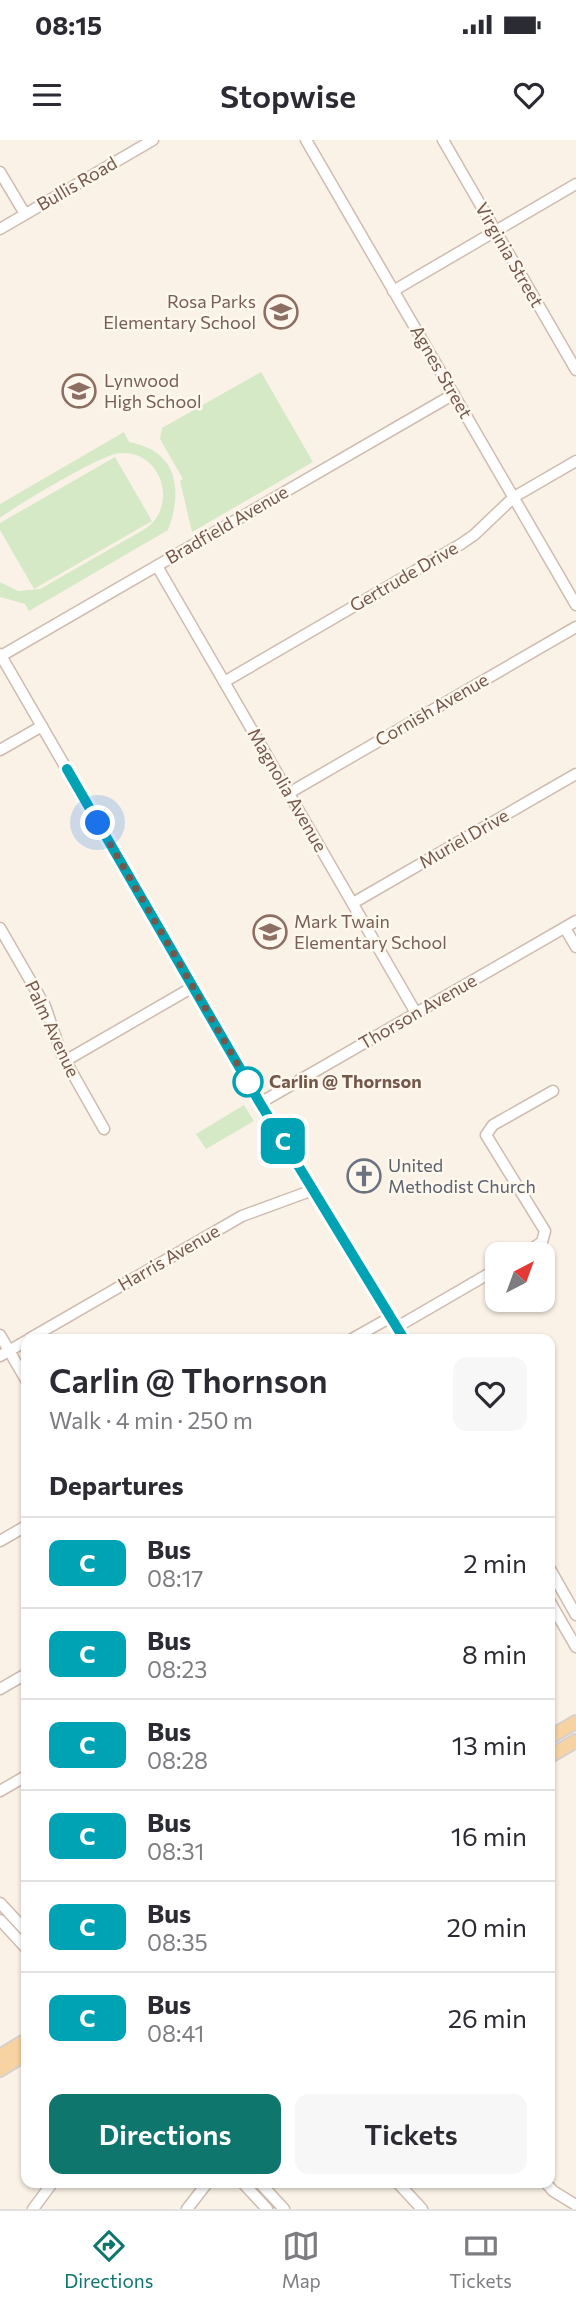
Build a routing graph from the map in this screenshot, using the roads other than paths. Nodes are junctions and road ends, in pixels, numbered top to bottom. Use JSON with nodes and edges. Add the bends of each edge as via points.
{"nodes":[{"id":1,"x":306,"y":140,"type":"edge"},
{"id":2,"x":443,"y":140,"type":"edge"},
{"id":3,"x":150,"y":141,"type":"edge"},
{"id":4,"x":0,"y":172,"type":"edge"},
{"id":5,"x":576,"y":184,"type":"edge"},
{"id":6,"x":25,"y":214,"type":"junction"},
{"id":7,"x":0,"y":229,"type":"edge"},
{"id":8,"x":496,"y":231,"type":"junction"},
{"id":9,"x":393,"y":291,"type":"junction"},
{"id":10,"x":576,"y":370,"type":"edge"},
{"id":11,"x":453,"y":394,"type":"junction"},
{"id":12,"x":576,"y":461,"type":"edge"},
{"id":13,"x":514,"y":498,"type":"junction"},
{"id":14,"x":157,"y":566,"type":"junction"},
{"id":15,"x":576,"y":605,"type":"edge"},
{"id":16,"x":576,"y":627,"type":"edge"},
{"id":17,"x":1,"y":655,"type":"edge"},
{"id":18,"x":224,"y":682,"type":"junction"},
{"id":19,"x":42,"y":726,"type":"junction"},
{"id":20,"x":0,"y":750,"type":"edge"},
{"id":21,"x":576,"y":774,"type":"edge"},
{"id":22,"x":289,"y":793,"type":"junction"},
{"id":23,"x":353,"y":903,"type":"junction"},
{"id":24,"x":576,"y":921,"type":"edge"},
{"id":25,"x":0,"y":928,"type":"edge"},
{"id":26,"x":565,"y":928,"type":"junction"},
{"id":27,"x":576,"y":947,"type":"edge"},
{"id":28,"x":193,"y":987,"type":"junction"},
{"id":29,"x":416,"y":1013,"type":"junction"},
{"id":30,"x":65,"y":1061,"type":"junction"},
{"id":31,"x":553,"y":1091,"type":"dead end"},
{"id":32,"x":260,"y":1103,"type":"junction"},
{"id":33,"x":104,"y":1129,"type":"dead end"},
{"id":34,"x":313,"y":1189,"type":"junction"},
{"id":35,"x":541,"y":1242,"type":"edge"},
{"id":36,"x":485,"y":1276,"type":"edge"},
{"id":37,"x":391,"y":1317,"type":"junction"},
{"id":38,"x":397,"y":1327,"type":"junction"},
{"id":39,"x":38,"y":1334,"type":"edge"},
{"id":40,"x":361,"y":1334,"type":"edge"},
{"id":41,"x":401,"y":1334,"type":"edge"},
{"id":42,"x":0,"y":1335,"type":"edge"},
{"id":43,"x":21,"y":1344,"type":"edge"},
{"id":44,"x":4,"y":1353,"type":"edge"},
{"id":45,"x":21,"y":1374,"type":"edge"},
{"id":46,"x":21,"y":1529,"type":"edge"},
{"id":47,"x":0,"y":1541,"type":"edge"},
{"id":48,"x":555,"y":1578,"type":"edge"},
{"id":49,"x":555,"y":1613,"type":"edge"},
{"id":50,"x":576,"y":1615,"type":"edge"},
{"id":51,"x":576,"y":1647,"type":"edge"},
{"id":52,"x":21,"y":1677,"type":"edge"},
{"id":53,"x":0,"y":1689,"type":"edge"},
{"id":54,"x":576,"y":1721,"type":"edge"},
{"id":55,"x":555,"y":1734,"type":"edge"},
{"id":56,"x":576,"y":1741,"type":"edge"},
{"id":57,"x":555,"y":1753,"type":"edge"},
{"id":58,"x":21,"y":1779,"type":"edge"},
{"id":59,"x":0,"y":1791,"type":"edge"},
{"id":60,"x":0,"y":1903,"type":"edge"},
{"id":61,"x":21,"y":1914,"type":"edge"},
{"id":62,"x":14,"y":1918,"type":"junction"},
{"id":63,"x":1,"y":1923,"type":"edge"},
{"id":64,"x":21,"y":1926,"type":"edge"},
{"id":65,"x":21,"y":1943,"type":"edge"},
{"id":66,"x":21,"y":2043,"type":"edge"},
{"id":67,"x":0,"y":2056,"type":"edge"},
{"id":68,"x":21,"y":2057,"type":"edge"},
{"id":69,"x":0,"y":2070,"type":"edge"},
{"id":70,"x":49,"y":2188,"type":"edge"},
{"id":71,"x":203,"y":2188,"type":"edge"},
{"id":72,"x":248,"y":2188,"type":"edge"},
{"id":73,"x":265,"y":2188,"type":"edge"},
{"id":74,"x":403,"y":2188,"type":"edge"},
{"id":75,"x":550,"y":2188,"type":"edge"},
{"id":76,"x":573,"y":2206,"type":"edge"},
{"id":77,"x":33,"y":2209,"type":"edge"},
{"id":78,"x":187,"y":2209,"type":"edge"},
{"id":79,"x":267,"y":2209,"type":"edge"},
{"id":80,"x":284,"y":2209,"type":"edge"},
{"id":81,"x":422,"y":2209,"type":"edge"}],
"edges":[{"from":1,"to":9,"type":"street","name":"Agnes Street"},
{"from":2,"to":8,"type":"street","name":"Virginia Street"},
{"from":3,"to":6,"type":"street","name":"Bullis Road"},
{"from":4,"to":6,"type":"street"},
{"from":5,"to":8,"type":"street"},
{"from":6,"to":7,"type":"street","name":"Bullis Road"},
{"from":8,"to":9,"type":"street"},
{"from":8,"to":10,"type":"street","name":"Virginia Street"},
{"from":9,"to":11,"type":"street","name":"Agnes Street"},
{"from":11,"to":13,"type":"street","name":"Agnes Street"},
{"from":11,"to":14,"type":"street","name":"Bradfield Avenue"},
{"from":12,"to":13,"type":"street","name":"Gertrude Drive"},
{"from":13,"to":15,"type":"street","name":"Agnes Street"},
{"from":13,"to":18,"type":"street","name":"Gertrude Drive","via":[[474,536]]},
{"from":14,"to":17,"type":"street","name":"Bradfield Avenue"},
{"from":14,"to":18,"type":"street","name":"Magnolia Avenue"},
{"from":16,"to":22,"type":"street","name":"Cornish Avenue"},
{"from":17,"to":19,"type":"street"},
{"from":18,"to":22,"type":"street","name":"Magnolia Avenue"},
{"from":19,"to":20,"type":"street"},
{"from":19,"to":28,"type":"street"},
{"from":21,"to":23,"type":"street","name":"Muriel Drive"},
{"from":22,"to":23,"type":"street","name":"Magnolia Avenue"},
{"from":23,"to":29,"type":"street","name":"Magnolia Avenue"},
{"from":24,"to":26,"type":"street","name":"Thorson Avenue"},
{"from":25,"to":30,"type":"street","name":"Palm Avenue","via":[[45,1006]]},
{"from":26,"to":27,"type":"street"},
{"from":26,"to":29,"type":"street","name":"Thorson Avenue"},
{"from":28,"to":30,"type":"street"},
{"from":28,"to":32,"type":"street"},
{"from":29,"to":32,"type":"street","name":"Thorson Avenue"},
{"from":30,"to":33,"type":"street","name":"Palm Avenue"},
{"from":31,"to":35,"type":"street","via":[[487,1131],[545,1231]]},
{"from":32,"to":34,"type":"street"},
{"from":34,"to":37,"type":"street"},
{"from":34,"to":39,"type":"street","name":"Harris Avenue","via":[[242,1216]]},
{"from":36,"to":38,"type":"street"},
{"from":37,"to":38,"type":"street"},
{"from":37,"to":40,"type":"street"},
{"from":38,"to":41,"type":"street"},
{"from":42,"to":44,"type":"street"},
{"from":43,"to":44,"type":"street","name":"Harris Avenue"},
{"from":44,"to":45,"type":"street"},
{"from":46,"to":47,"type":"street"},
{"from":48,"to":50,"type":"street"},
{"from":49,"to":51,"type":"street"},
{"from":52,"to":53,"type":"street"},
{"from":54,"to":55,"type":"main road"},
{"from":56,"to":57,"type":"main road"},
{"from":58,"to":59,"type":"street"},
{"from":60,"to":62,"type":"street"},
{"from":61,"to":62,"type":"street"},
{"from":62,"to":63,"type":"street"},
{"from":62,"to":64,"type":"street"},
{"from":63,"to":65,"type":"street"},
{"from":66,"to":67,"type":"main road"},
{"from":68,"to":69,"type":"main road"},
{"from":70,"to":77,"type":"street"},
{"from":71,"to":78,"type":"street"},
{"from":72,"to":79,"type":"street"},
{"from":73,"to":80,"type":"street"},
{"from":74,"to":81,"type":"street"},
{"from":75,"to":76,"type":"street"}]}
